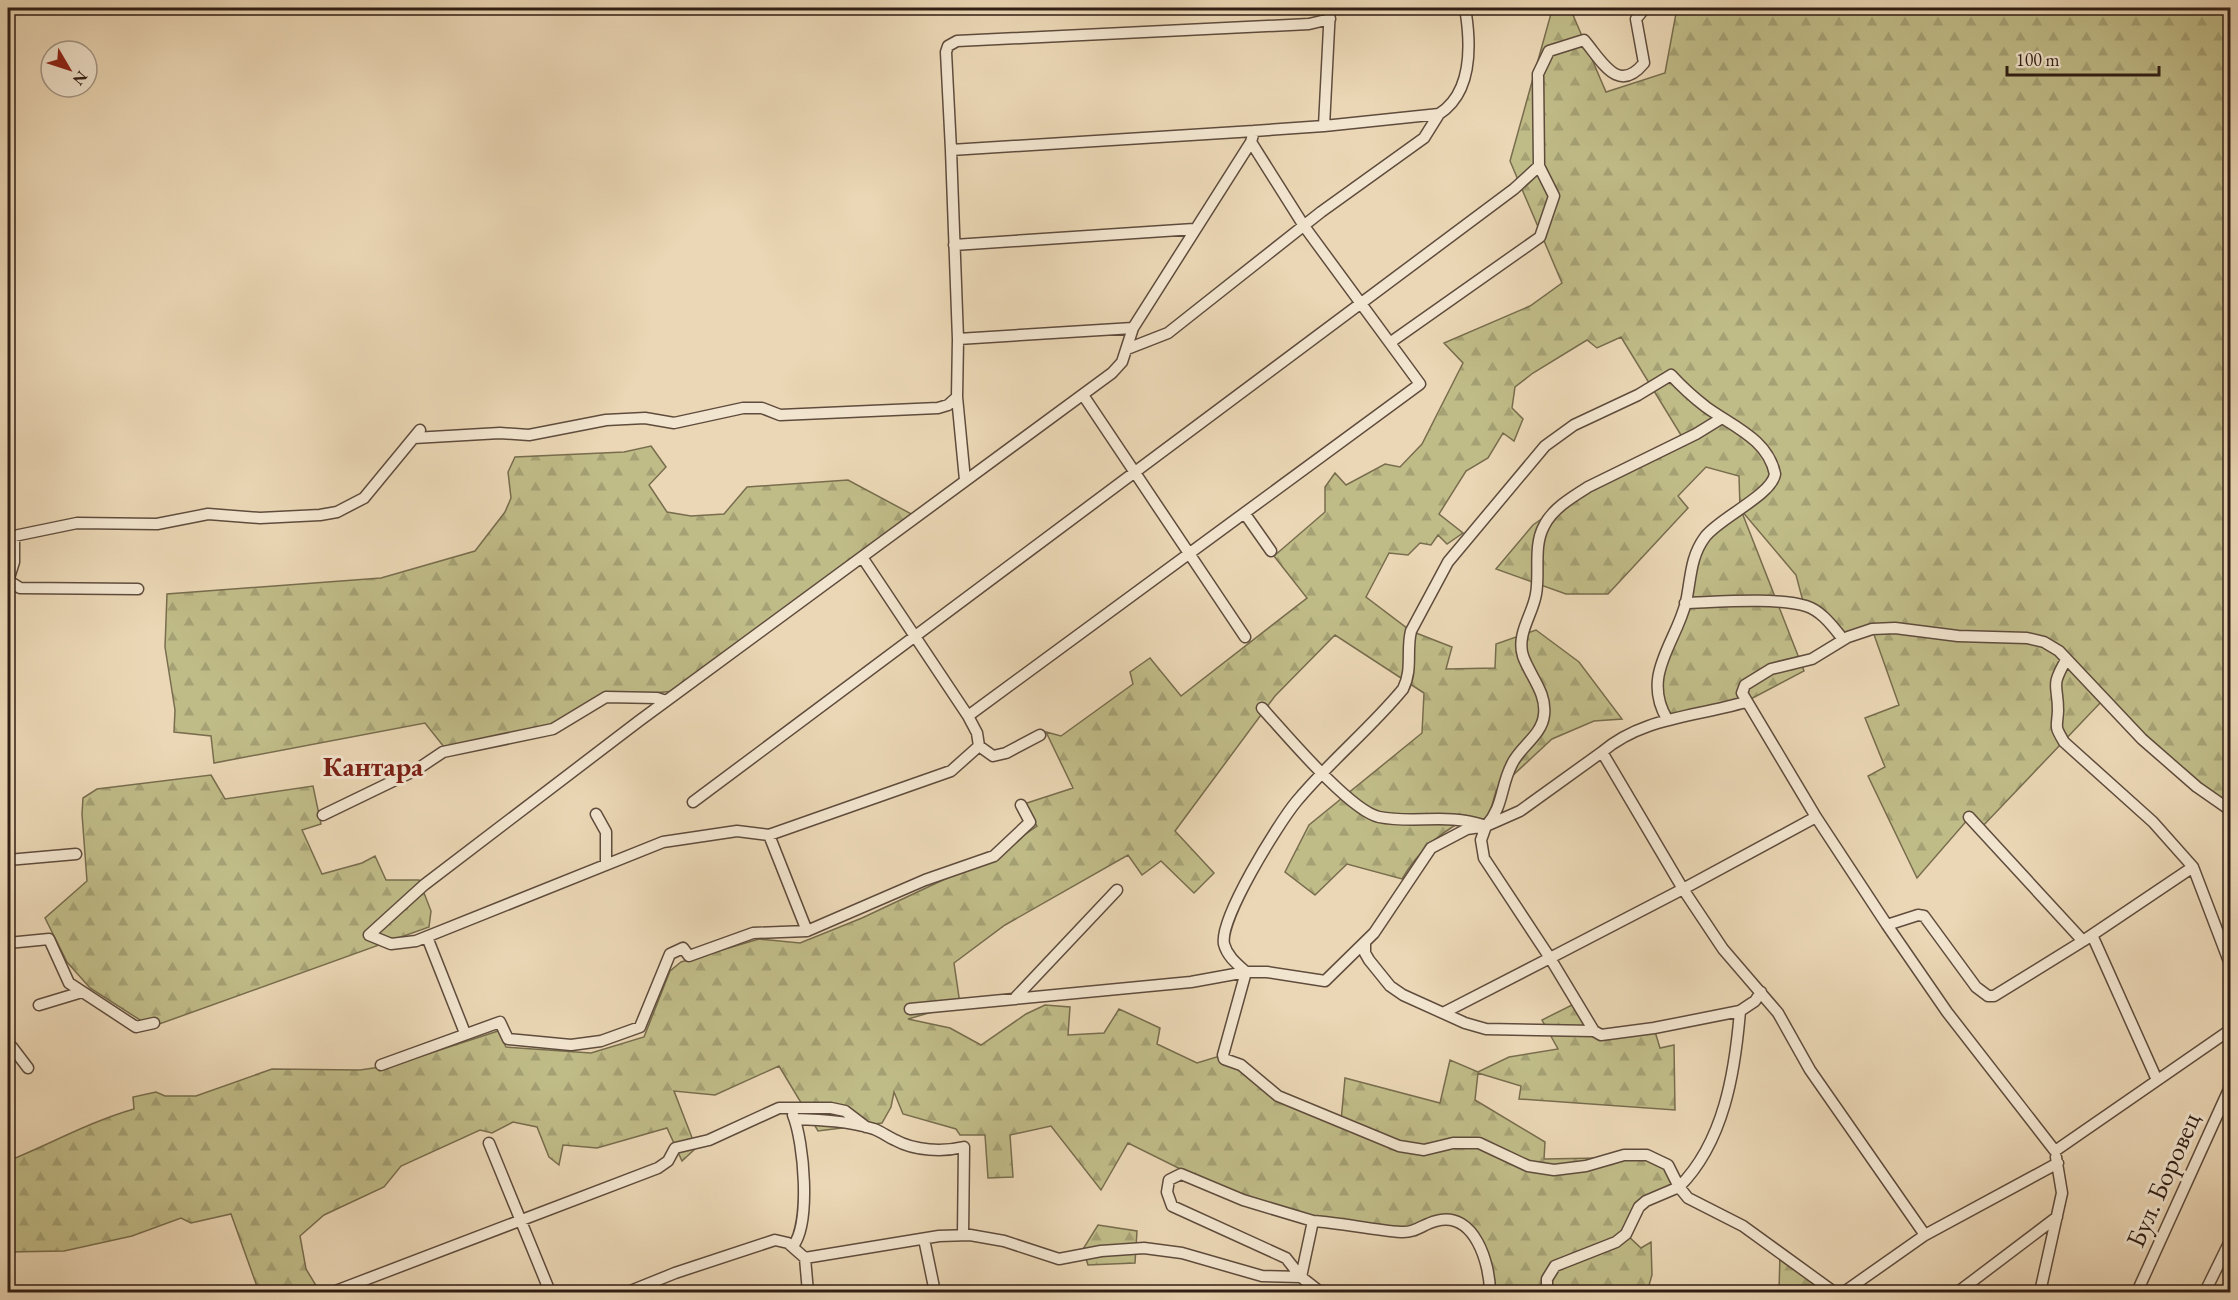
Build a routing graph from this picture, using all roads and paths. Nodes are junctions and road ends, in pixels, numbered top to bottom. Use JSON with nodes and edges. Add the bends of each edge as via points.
{"nodes":[{"id":1,"x":1645,"y":8,"type":"edge"},
{"id":2,"x":1330,"y":13,"type":"edge"},
{"id":3,"x":1466,"y":14,"type":"dead end"},
{"id":4,"x":1439,"y":114,"type":"junction"},
{"id":5,"x":1324,"y":126,"type":"junction"},
{"id":6,"x":1254,"y":131,"type":"junction"},
{"id":7,"x":1251,"y":142,"type":"junction"},
{"id":8,"x":951,"y":150,"type":"junction"},
{"id":9,"x":1539,"y":166,"type":"junction"},
{"id":10,"x":1304,"y":226,"type":"junction"},
{"id":11,"x":1194,"y":229,"type":"junction"},
{"id":12,"x":954,"y":245,"type":"junction"},
{"id":13,"x":1362,"y":305,"type":"junction"},
{"id":14,"x":1133,"y":328,"type":"junction"},
{"id":15,"x":958,"y":339,"type":"junction"},
{"id":16,"x":1391,"y":342,"type":"junction"},
{"id":17,"x":1127,"y":350,"type":"junction"},
{"id":18,"x":1083,"y":395,"type":"junction"},
{"id":19,"x":957,"y":397,"type":"junction"},
{"id":20,"x":1722,"y":418,"type":"junction"},
{"id":21,"x":1135,"y":474,"type":"junction"},
{"id":22,"x":966,"y":480,"type":"junction"},
{"id":23,"x":1245,"y":514,"type":"junction"},
{"id":24,"x":1271,"y":551,"type":"dead end"},
{"id":25,"x":1188,"y":554,"type":"junction"},
{"id":26,"x":862,"y":557,"type":"junction"},
{"id":27,"x":8,"y":581,"type":"edge"},
{"id":28,"x":138,"y":589,"type":"dead end"},
{"id":29,"x":1685,"y":603,"type":"junction"},
{"id":30,"x":1245,"y":637,"type":"dead end"},
{"id":31,"x":914,"y":638,"type":"junction"},
{"id":32,"x":1843,"y":639,"type":"junction"},
{"id":33,"x":2066,"y":660,"type":"junction"},
{"id":34,"x":666,"y":701,"type":"junction"},
{"id":35,"x":1745,"y":702,"type":"junction"},
{"id":36,"x":1262,"y":708,"type":"dead end"},
{"id":37,"x":968,"y":716,"type":"junction"},
{"id":38,"x":1667,"y":719,"type":"junction"},
{"id":39,"x":1040,"y":735,"type":"dead end"},
{"id":40,"x":979,"y":746,"type":"junction"},
{"id":41,"x":1602,"y":752,"type":"junction"},
{"id":42,"x":1323,"y":773,"type":"junction"},
{"id":43,"x":693,"y":802,"type":"dead end"},
{"id":44,"x":1021,"y":805,"type":"dead end"},
{"id":45,"x":2230,"y":810,"type":"edge"},
{"id":46,"x":323,"y":814,"type":"dead end"},
{"id":47,"x":596,"y":814,"type":"dead end"},
{"id":48,"x":1816,"y":817,"type":"junction"},
{"id":49,"x":1969,"y":817,"type":"dead end"},
{"id":50,"x":1486,"y":826,"type":"junction"},
{"id":51,"x":769,"y":835,"type":"junction"},
{"id":52,"x":76,"y":854,"type":"dead end"},
{"id":53,"x":8,"y":860,"type":"edge"},
{"id":54,"x":606,"y":864,"type":"junction"},
{"id":55,"x":2193,"y":867,"type":"junction"},
{"id":56,"x":1683,"y":889,"type":"junction"},
{"id":57,"x":1117,"y":890,"type":"dead end"},
{"id":58,"x":1887,"y":925,"type":"junction"},
{"id":59,"x":807,"y":931,"type":"junction"},
{"id":60,"x":427,"y":937,"type":"junction"},
{"id":61,"x":2088,"y":938,"type":"junction"},
{"id":62,"x":8,"y":943,"type":"edge"},
{"id":63,"x":1365,"y":944,"type":"junction"},
{"id":64,"x":1550,"y":958,"type":"junction"},
{"id":65,"x":2230,"y":964,"type":"edge"},
{"id":66,"x":1246,"y":972,"type":"junction"},
{"id":67,"x":82,"y":992,"type":"junction"},
{"id":68,"x":1761,"y":993,"type":"junction"},
{"id":69,"x":1016,"y":997,"type":"junction"},
{"id":70,"x":39,"y":1005,"type":"dead end"},
{"id":71,"x":910,"y":1009,"type":"dead end"},
{"id":72,"x":1740,"y":1011,"type":"junction"},
{"id":73,"x":1445,"y":1012,"type":"junction"},
{"id":74,"x":154,"y":1023,"type":"dead end"},
{"id":75,"x":2230,"y":1030,"type":"edge"},
{"id":76,"x":1594,"y":1031,"type":"junction"},
{"id":77,"x":465,"y":1034,"type":"junction"},
{"id":78,"x":12,"y":1047,"type":"dead end"},
{"id":79,"x":381,"y":1065,"type":"dead end"},
{"id":80,"x":28,"y":1068,"type":"dead end"},
{"id":81,"x":2157,"y":1080,"type":"junction"},
{"id":82,"x":2230,"y":1087,"type":"edge"},
{"id":83,"x":779,"y":1108,"type":"junction"},
{"id":84,"x":795,"y":1119,"type":"junction"},
{"id":85,"x":866,"y":1127,"type":"junction"},
{"id":86,"x":489,"y":1143,"type":"dead end"},
{"id":87,"x":2055,"y":1151,"type":"junction"},
{"id":88,"x":2058,"y":1163,"type":"junction"},
{"id":89,"x":1679,"y":1187,"type":"junction"},
{"id":90,"x":2057,"y":1217,"type":"junction"},
{"id":91,"x":519,"y":1219,"type":"junction"},
{"id":92,"x":1313,"y":1221,"type":"junction"},
{"id":93,"x":963,"y":1235,"type":"junction"},
{"id":94,"x":1925,"y":1235,"type":"junction"},
{"id":95,"x":924,"y":1239,"type":"junction"},
{"id":96,"x":2230,"y":1240,"type":"edge"},
{"id":97,"x":794,"y":1246,"type":"junction"},
{"id":98,"x":805,"y":1258,"type":"junction"},
{"id":99,"x":1301,"y":1277,"type":"junction"},
{"id":100,"x":333,"y":1293,"type":"edge"},
{"id":101,"x":550,"y":1293,"type":"edge"},
{"id":102,"x":628,"y":1293,"type":"edge"},
{"id":103,"x":808,"y":1293,"type":"edge"},
{"id":104,"x":935,"y":1293,"type":"edge"},
{"id":105,"x":1337,"y":1293,"type":"edge"},
{"id":106,"x":1490,"y":1293,"type":"edge"},
{"id":107,"x":1547,"y":1293,"type":"edge"},
{"id":108,"x":1834,"y":1293,"type":"edge"},
{"id":109,"x":1844,"y":1293,"type":"edge"},
{"id":110,"x":1958,"y":1293,"type":"edge"},
{"id":111,"x":2040,"y":1293,"type":"edge"},
{"id":112,"x":2137,"y":1293,"type":"edge"},
{"id":113,"x":2205,"y":1293,"type":"edge"}],
"edges":[{"from":1,"to":9,"type":"street","via":[[1636,19],[1644,63],[1635,74],[1612,75],[1584,40],[1549,51],[1538,74]]},
{"from":2,"to":5,"type":"street"},
{"from":2,"to":8,"type":"street","via":[[1309,24],[957,41],[946,52]]},
{"from":3,"to":4,"type":"street","via":[[1468,68],[1463,83]]},
{"from":4,"to":5,"type":"street"},
{"from":4,"to":10,"type":"street","via":[[1424,138]]},
{"from":5,"to":6,"type":"street"},
{"from":6,"to":7,"type":"street"},
{"from":6,"to":8,"type":"street"},
{"from":7,"to":10,"type":"street"},
{"from":7,"to":11,"type":"street"},
{"from":8,"to":12,"type":"street"},
{"from":9,"to":13,"type":"street","via":[[1481,216]]},
{"from":9,"to":16,"type":"street","via":[[1554,196],[1540,237]]},
{"from":10,"to":13,"type":"street"},
{"from":10,"to":17,"type":"street","via":[[1168,333]]},
{"from":11,"to":12,"type":"street"},
{"from":11,"to":14,"type":"street"},
{"from":12,"to":15,"type":"street"},
{"from":13,"to":16,"type":"street"},
{"from":13,"to":21,"type":"street"},
{"from":14,"to":15,"type":"street"},
{"from":14,"to":17,"type":"street"},
{"from":15,"to":19,"type":"street"},
{"from":16,"to":23,"type":"street","via":[[1420,384]]},
{"from":17,"to":18,"type":"street","via":[[1112,374]]},
{"from":18,"to":21,"type":"street"},
{"from":18,"to":22,"type":"street"},
{"from":19,"to":22,"type":"street"},
{"from":19,"to":27,"type":"street","via":[[938,408],[780,415],[762,408],[743,408],[674,423],[645,418],[606,420],[529,435],[417,434],[364,498],[337,512],[260,518],[208,513],[157,524],[66,525],[14,536],[14,562]]},
{"from":20,"to":29,"type":"street","via":[[1763,448],[1773,466],[1774,480],[1706,535],[1693,562]]},
{"from":20,"to":42,"type":"street","via":[[1671,375],[1574,425],[1545,446],[1462,543],[1439,577],[1408,643],[1410,667],[1403,689]]},
{"from":20,"to":50,"type":"street","via":[[1588,487],[1571,498],[1544,526],[1539,540],[1536,597],[1521,644],[1539,686],[1545,714],[1541,727],[1512,764],[1499,809]]},
{"from":21,"to":25,"type":"street"},
{"from":21,"to":31,"type":"street"},
{"from":22,"to":26,"type":"street"},
{"from":23,"to":24,"type":"street"},
{"from":23,"to":25,"type":"street"},
{"from":25,"to":30,"type":"street"},
{"from":25,"to":37,"type":"street"},
{"from":26,"to":31,"type":"street"},
{"from":26,"to":34,"type":"street"},
{"from":27,"to":28,"type":"street","via":[[20,588]]},
{"from":29,"to":32,"type":"street","via":[[1807,606],[1828,620]]},
{"from":29,"to":38,"type":"street","via":[[1659,680],[1659,700]]},
{"from":31,"to":37,"type":"street"},
{"from":31,"to":43,"type":"street"},
{"from":32,"to":33,"type":"street","via":[[1861,631],[1894,628],[1958,636],[2027,638],[2052,646]]},
{"from":32,"to":35,"type":"street","via":[[1812,659],[1771,669],[1750,680],[1742,693]]},
{"from":33,"to":45,"type":"street","via":[[2142,739]]},
{"from":33,"to":55,"type":"street","via":[[2056,677],[2054,692],[2058,710],[2055,726],[2064,742],[2153,822]]},
{"from":34,"to":46,"type":"street","via":[[606,697],[554,729],[443,752],[416,770]]},
{"from":34,"to":60,"type":"street","via":[[424,885],[369,935],[391,944]]},
{"from":35,"to":38,"type":"street"},
{"from":35,"to":48,"type":"street"},
{"from":36,"to":42,"type":"street"},
{"from":37,"to":40,"type":"street"},
{"from":38,"to":41,"type":"street","via":[[1628,734]]},
{"from":39,"to":40,"type":"street","via":[[993,756]]},
{"from":40,"to":51,"type":"street","via":[[951,771]]},
{"from":41,"to":50,"type":"street","via":[[1520,811]]},
{"from":41,"to":56,"type":"street"},
{"from":42,"to":50,"type":"street","via":[[1371,814],[1463,818]]},
{"from":42,"to":66,"type":"street","via":[[1295,803],[1229,918],[1224,943],[1232,960]]},
{"from":44,"to":59,"type":"street","via":[[1030,822],[994,855]]},
{"from":47,"to":54,"type":"street","via":[[606,832]]},
{"from":48,"to":56,"type":"street"},
{"from":48,"to":58,"type":"street"},
{"from":49,"to":61,"type":"street"},
{"from":50,"to":63,"type":"street","via":[[1461,832],[1431,848]]},
{"from":50,"to":64,"type":"street","via":[[1481,840],[1484,858]]},
{"from":51,"to":54,"type":"street","via":[[737,831],[663,842]]},
{"from":51,"to":59,"type":"street"},
{"from":52,"to":53,"type":"street"},
{"from":54,"to":60,"type":"street"},
{"from":55,"to":61,"type":"street"},
{"from":55,"to":65,"type":"street"},
{"from":56,"to":64,"type":"street"},
{"from":56,"to":68,"type":"street","via":[[1723,949]]},
{"from":57,"to":69,"type":"street"},
{"from":58,"to":61,"type":"street","via":[[1924,916],[1976,987],[1988,996],[2001,993]]},
{"from":58,"to":87,"type":"street","via":[[1947,1012]]},
{"from":59,"to":77,"type":"street","via":[[753,933],[689,956],[683,948],[670,954],[640,1027],[601,1041],[571,1046],[508,1039],[500,1022]]},
{"from":60,"to":77,"type":"street"},
{"from":61,"to":81,"type":"street"},
{"from":62,"to":67,"type":"street","via":[[49,939],[69,983]]},
{"from":63,"to":66,"type":"street","via":[[1325,981]]},
{"from":63,"to":73,"type":"street","via":[[1369,960],[1390,986]]},
{"from":64,"to":73,"type":"street"},
{"from":64,"to":76,"type":"street"},
{"from":66,"to":69,"type":"street","via":[[1191,982]]},
{"from":66,"to":89,"type":"street","via":[[1223,1055],[1278,1096],[1414,1150],[1479,1143],[1528,1166],[1554,1170],[1624,1155],[1647,1155],[1668,1165]]},
{"from":67,"to":70,"type":"street"},
{"from":67,"to":74,"type":"street","via":[[136,1027]]},
{"from":68,"to":72,"type":"street"},
{"from":68,"to":94,"type":"street"},
{"from":69,"to":71,"type":"street"},
{"from":72,"to":76,"type":"street","via":[[1615,1034],[1600,1035]]},
{"from":72,"to":89,"type":"street","via":[[1736,1052],[1719,1122],[1699,1164]]},
{"from":73,"to":76,"type":"street","via":[[1486,1029]]},
{"from":75,"to":81,"type":"street"},
{"from":77,"to":79,"type":"street"},
{"from":78,"to":80,"type":"street"},
{"from":81,"to":87,"type":"street"},
{"from":82,"to":112,"type":"street","name":"Бул. Боровец"},
{"from":83,"to":84,"type":"street","via":[[789,1110]]},
{"from":83,"to":85,"type":"street","via":[[845,1111]]},
{"from":83,"to":91,"type":"street","via":[[709,1140],[678,1146],[658,1168]]},
{"from":84,"to":85,"type":"street","via":[[832,1120]]},
{"from":84,"to":97,"type":"street","via":[[803,1212],[801,1233]]},
{"from":85,"to":93,"type":"street","via":[[922,1148],[949,1151],[964,1147]]},
{"from":86,"to":91,"type":"street"},
{"from":87,"to":88,"type":"street"},
{"from":88,"to":90,"type":"street","via":[[2062,1193]]},
{"from":88,"to":94,"type":"street"},
{"from":89,"to":107,"type":"street","via":[[1646,1201],[1626,1234],[1616,1242],[1555,1266],[1547,1279]]},
{"from":89,"to":108,"type":"street","via":[[1688,1198],[1736,1221]]},
{"from":90,"to":110,"type":"street"},
{"from":90,"to":111,"type":"street"},
{"from":91,"to":100,"type":"street"},
{"from":91,"to":101,"type":"street"},
{"from":92,"to":99,"type":"street"},
{"from":92,"to":99,"type":"street","via":[[1243,1200],[1180,1174],[1167,1185],[1168,1199],[1179,1211],[1286,1258]]},
{"from":92,"to":106,"type":"street","via":[[1410,1232],[1437,1220],[1455,1223],[1479,1241]]},
{"from":93,"to":95,"type":"street"},
{"from":93,"to":99,"type":"street","via":[[997,1239],[1059,1259],[1144,1248],[1188,1255],[1262,1276]]},
{"from":94,"to":109,"type":"street"},
{"from":95,"to":98,"type":"street"},
{"from":95,"to":104,"type":"street"},
{"from":96,"to":113,"type":"street"},
{"from":97,"to":98,"type":"street"},
{"from":97,"to":102,"type":"street","via":[[783,1240],[763,1242]]},
{"from":98,"to":103,"type":"street"},
{"from":99,"to":105,"type":"street","via":[[1319,1291]]}]}
